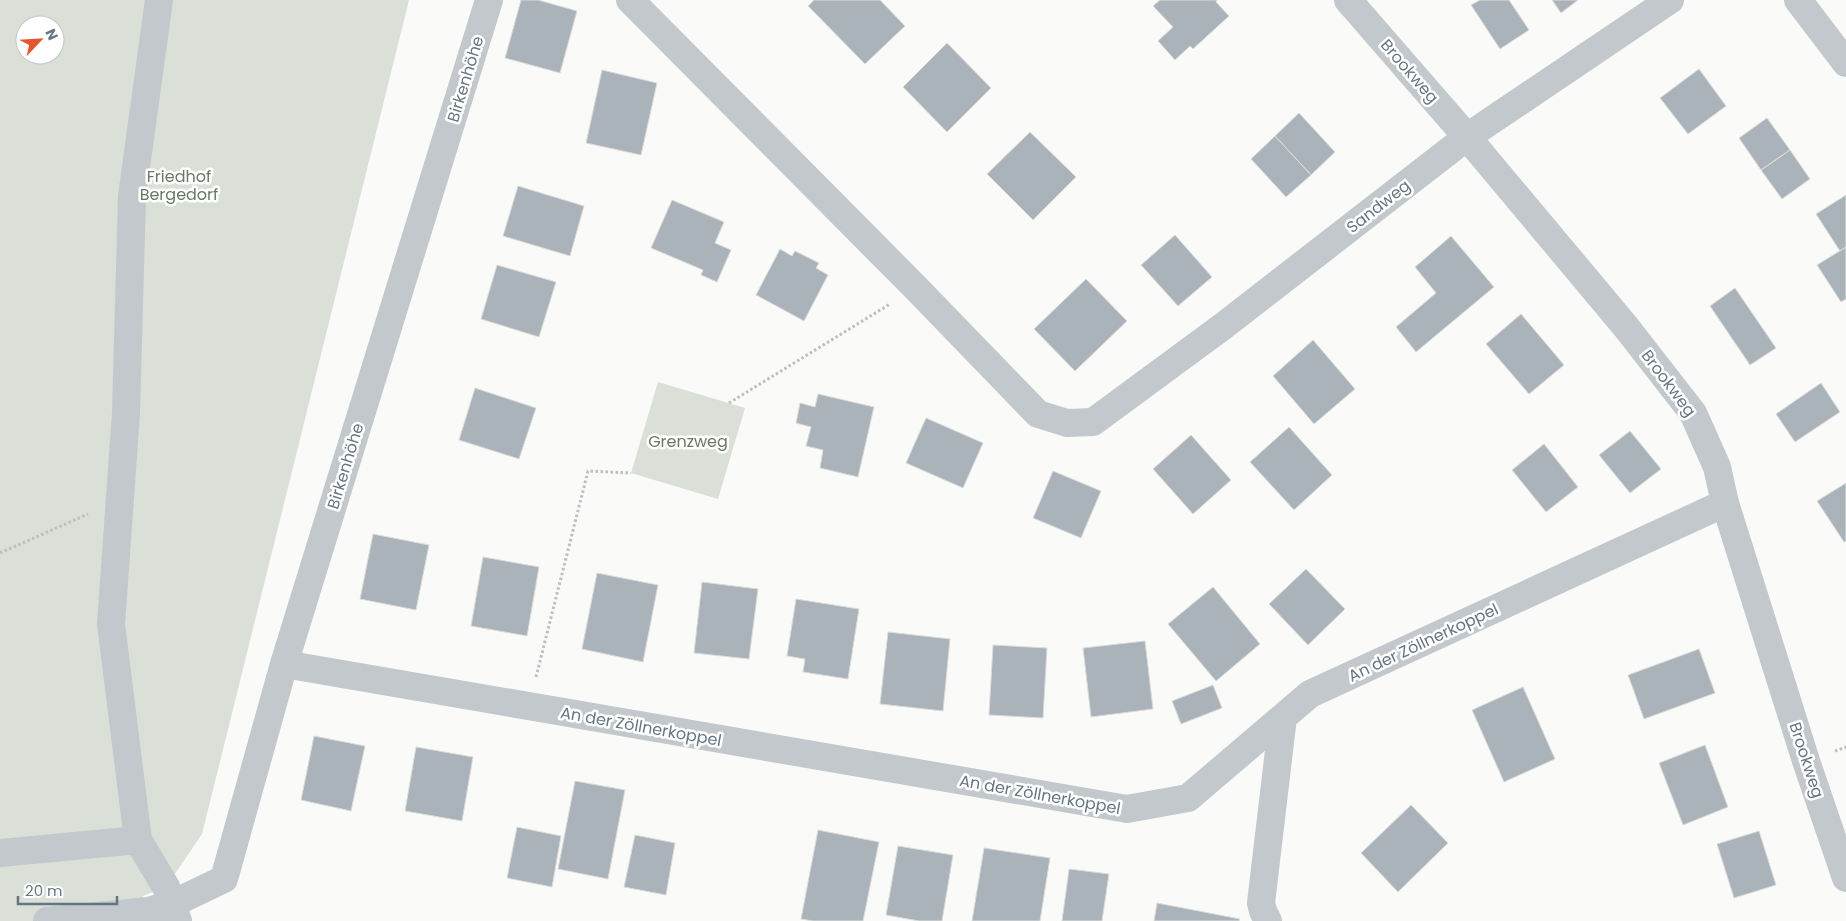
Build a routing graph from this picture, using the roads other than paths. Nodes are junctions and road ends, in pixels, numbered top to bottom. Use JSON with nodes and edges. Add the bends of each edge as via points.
{"nodes":[{"id":1,"x":159,"y":0,"type":"edge"},
{"id":2,"x":489,"y":0,"type":"edge"},
{"id":3,"x":630,"y":0,"type":"edge"},
{"id":4,"x":1348,"y":0,"type":"edge"},
{"id":5,"x":1670,"y":0,"type":"edge"},
{"id":6,"x":1798,"y":0,"type":"edge"},
{"id":7,"x":1846,"y":63,"type":"edge"},
{"id":8,"x":1467,"y":137,"type":"junction"},
{"id":9,"x":1725,"y":503,"type":"junction"},
{"id":10,"x":284,"y":664,"type":"junction"},
{"id":11,"x":1283,"y":717,"type":"junction"},
{"id":12,"x":138,"y":840,"type":"junction"},
{"id":13,"x":0,"y":853,"type":"edge"},
{"id":14,"x":1846,"y":878,"type":"edge"},
{"id":15,"x":175,"y":912,"type":"edge"},
{"id":16,"x":47,"y":921,"type":"edge"},
{"id":17,"x":1268,"y":921,"type":"edge"}],
"edges":[{"from":1,"to":12,"type":"street","via":[[132,196],[126,412],[111,624]]},
{"from":2,"to":10,"type":"street","name":"Birkenhöhe"},
{"from":3,"to":8,"type":"street","name":"Sandweg","via":[[1038,414],[1067,423],[1093,422]]},
{"from":4,"to":8,"type":"street","name":"Brookweg"},
{"from":5,"to":8,"type":"street","name":"Sandweg"},
{"from":6,"to":7,"type":"street"},
{"from":8,"to":9,"type":"street","name":"Brookweg","via":[[1626,327],[1693,413],[1717,467]]},
{"from":9,"to":11,"type":"street","name":"An der Zöllnerkoppel","via":[[1310,694]]},
{"from":9,"to":14,"type":"street","name":"Brookweg"},
{"from":10,"to":11,"type":"street","name":"An der Zöllnerkoppel","via":[[1127,809],[1188,798]]},
{"from":10,"to":15,"type":"street","name":"Birkenhöhe","via":[[224,879]]},
{"from":11,"to":17,"type":"street","via":[[1261,903]]},
{"from":12,"to":13,"type":"street"},
{"from":12,"to":15,"type":"street","via":[[166,887]]},
{"from":15,"to":16,"type":"street","name":"Birkenhöhe","via":[[149,911]]}]}
